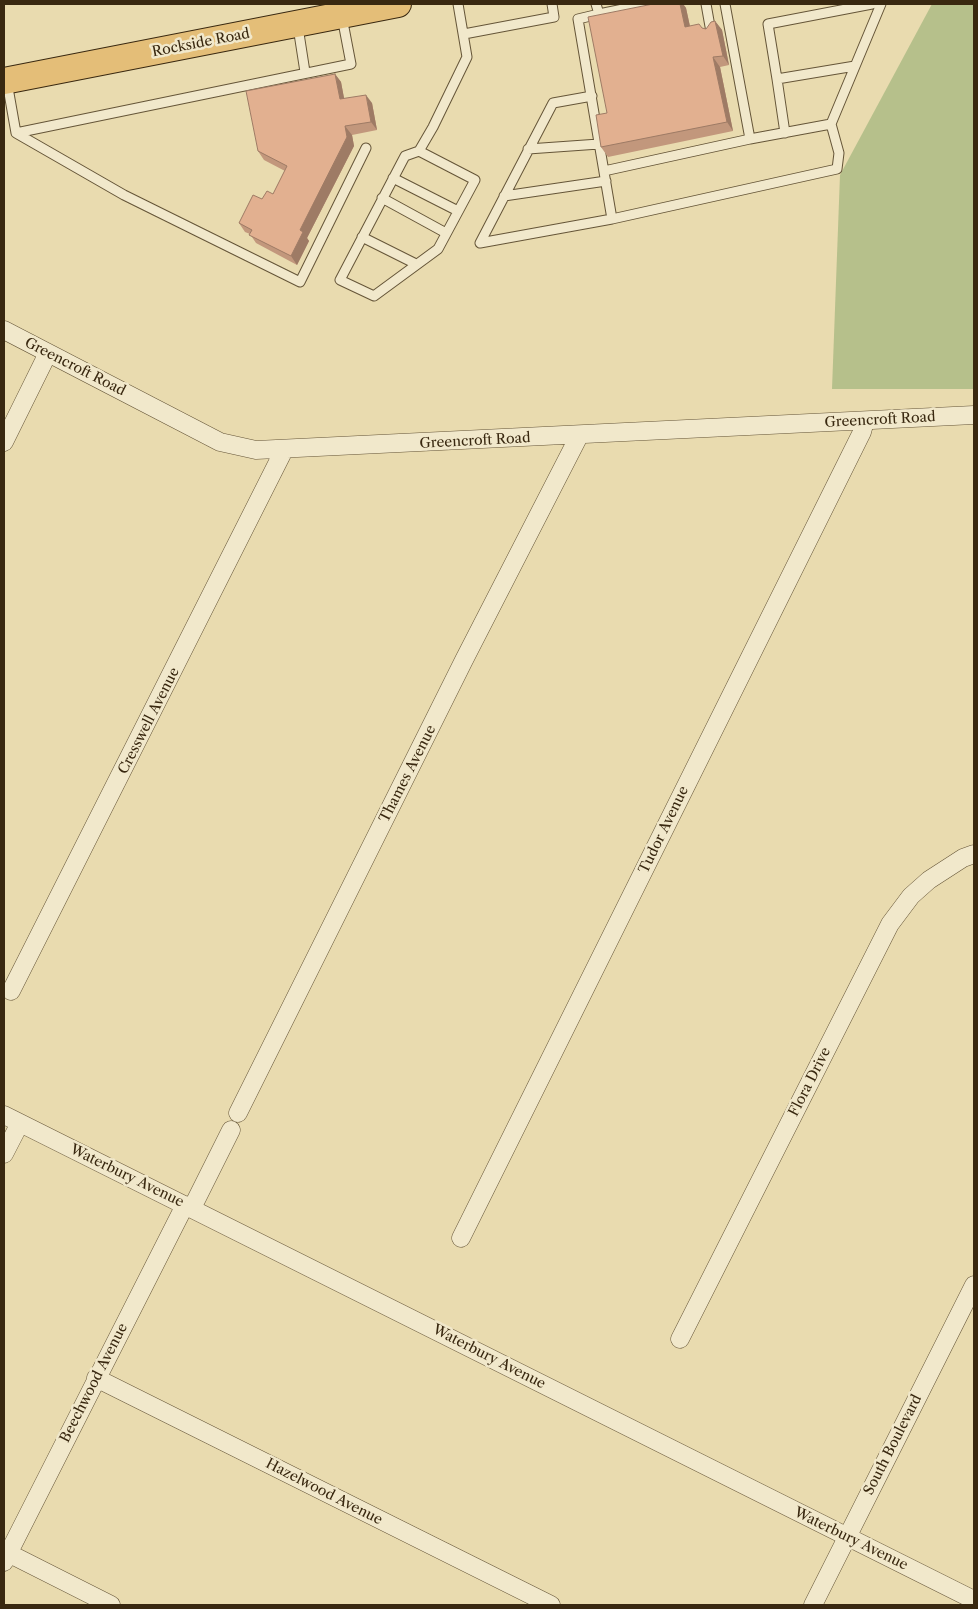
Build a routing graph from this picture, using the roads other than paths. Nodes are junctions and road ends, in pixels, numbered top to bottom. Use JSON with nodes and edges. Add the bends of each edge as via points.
{"nodes":[{"id":1,"x":398,"y":4,"type":"edge"},
{"id":2,"x":458,"y":4,"type":"edge"},
{"id":3,"x":552,"y":4,"type":"edge"},
{"id":4,"x":596,"y":4,"type":"edge"},
{"id":5,"x":647,"y":4,"type":"edge"},
{"id":6,"x":706,"y":4,"type":"edge"},
{"id":7,"x":725,"y":4,"type":"edge"},
{"id":8,"x":872,"y":4,"type":"edge"},
{"id":9,"x":881,"y":4,"type":"edge"},
{"id":10,"x":599,"y":14,"type":"junction"},
{"id":11,"x":341,"y":15,"type":"junction"},
{"id":12,"x":298,"y":24,"type":"junction"},
{"id":13,"x":711,"y":32,"type":"edge"},
{"id":14,"x":464,"y":34,"type":"junction"},
{"id":15,"x":855,"y":66,"type":"junction"},
{"id":16,"x":305,"y":72,"type":"junction"},
{"id":17,"x":777,"y":79,"type":"junction"},
{"id":18,"x":5,"y":81,"type":"edge"},
{"id":19,"x":592,"y":96,"type":"junction"},
{"id":20,"x":831,"y":124,"type":"junction"},
{"id":21,"x":16,"y":133,"type":"junction"},
{"id":22,"x":785,"y":133,"type":"junction"},
{"id":23,"x":750,"y":139,"type":"junction"},
{"id":24,"x":600,"y":144,"type":"junction"},
{"id":25,"x":366,"y":148,"type":"dead end"},
{"id":26,"x":528,"y":150,"type":"junction"},
{"id":27,"x":419,"y":151,"type":"junction"},
{"id":28,"x":604,"y":171,"type":"junction"},
{"id":29,"x":393,"y":178,"type":"junction"},
{"id":30,"x":606,"y":181,"type":"junction"},
{"id":31,"x":504,"y":196,"type":"junction"},
{"id":32,"x":382,"y":198,"type":"junction"},
{"id":33,"x":458,"y":211,"type":"junction"},
{"id":34,"x":612,"y":219,"type":"junction"},
{"id":35,"x":446,"y":233,"type":"junction"},
{"id":36,"x":362,"y":237,"type":"junction"},
{"id":37,"x":416,"y":264,"type":"junction"},
{"id":38,"x":4,"y":330,"type":"edge"},
{"id":39,"x":48,"y":353,"type":"junction"},
{"id":40,"x":974,"y":415,"type":"edge"},
{"id":41,"x":865,"y":421,"type":"junction"},
{"id":42,"x":579,"y":436,"type":"junction"},
{"id":43,"x":4,"y":442,"type":"edge"},
{"id":44,"x":284,"y":450,"type":"junction"},
{"id":45,"x":974,"y":854,"type":"edge"},
{"id":46,"x":11,"y":991,"type":"dead end"},
{"id":47,"x":238,"y":1113,"type":"dead end"},
{"id":48,"x":4,"y":1115,"type":"edge"},
{"id":49,"x":20,"y":1123,"type":"junction"},
{"id":50,"x":231,"y":1130,"type":"dead end"},
{"id":51,"x":4,"y":1154,"type":"edge"},
{"id":52,"x":188,"y":1207,"type":"junction"},
{"id":53,"x":460,"y":1238,"type":"dead end"},
{"id":54,"x":974,"y":1285,"type":"edge"},
{"id":55,"x":680,"y":1339,"type":"dead end"},
{"id":56,"x":96,"y":1378,"type":"junction"},
{"id":57,"x":846,"y":1537,"type":"junction"},
{"id":58,"x":6,"y":1557,"type":"edge"},
{"id":59,"x":974,"y":1600,"type":"edge"},
{"id":60,"x":111,"y":1605,"type":"edge"},
{"id":61,"x":551,"y":1605,"type":"edge"},
{"id":62,"x":813,"y":1605,"type":"edge"}],
"edges":[{"from":1,"to":11,"type":"main road","name":"Rockside Road"},
{"from":2,"to":14,"type":"lane"},
{"from":3,"to":14,"type":"lane","via":[[554,17]]},
{"from":4,"to":10,"type":"lane"},
{"from":5,"to":10,"type":"lane"},
{"from":6,"to":13,"type":"lane"},
{"from":7,"to":23,"type":"lane"},
{"from":8,"to":17,"type":"lane","via":[[768,24]]},
{"from":9,"to":15,"type":"lane"},
{"from":10,"to":19,"type":"lane","via":[[578,19]]},
{"from":11,"to":12,"type":"main road","name":"Rockside Road"},
{"from":11,"to":16,"type":"lane","via":[[351,64]]},
{"from":12,"to":16,"type":"lane"},
{"from":12,"to":18,"type":"main road","name":"Rockside Road"},
{"from":14,"to":27,"type":"lane","via":[[466,57]]},
{"from":15,"to":17,"type":"lane"},
{"from":15,"to":20,"type":"lane"},
{"from":16,"to":21,"type":"lane"},
{"from":17,"to":22,"type":"lane"},
{"from":18,"to":21,"type":"lane"},
{"from":19,"to":24,"type":"lane"},
{"from":19,"to":26,"type":"lane","via":[[553,103]]},
{"from":20,"to":22,"type":"lane"},
{"from":20,"to":34,"type":"lane","via":[[839,154],[837,169]]},
{"from":21,"to":25,"type":"lane","via":[[124,195],[300,282]]},
{"from":22,"to":23,"type":"lane"},
{"from":23,"to":28,"type":"lane"},
{"from":24,"to":26,"type":"lane"},
{"from":24,"to":28,"type":"lane"},
{"from":26,"to":31,"type":"lane"},
{"from":27,"to":29,"type":"lane","via":[[404,156]]},
{"from":27,"to":33,"type":"lane","via":[[475,180]]},
{"from":28,"to":30,"type":"lane"},
{"from":29,"to":32,"type":"lane"},
{"from":29,"to":33,"type":"lane"},
{"from":30,"to":31,"type":"lane"},
{"from":30,"to":34,"type":"lane"},
{"from":31,"to":34,"type":"lane","via":[[480,243]]},
{"from":32,"to":35,"type":"lane"},
{"from":32,"to":36,"type":"lane"},
{"from":33,"to":35,"type":"lane"},
{"from":35,"to":37,"type":"lane","via":[[438,249]]},
{"from":36,"to":37,"type":"lane"},
{"from":36,"to":37,"type":"lane","via":[[340,280],[374,296]]},
{"from":38,"to":39,"type":"street","name":"Greencroft Road"},
{"from":39,"to":43,"type":"street"},
{"from":39,"to":44,"type":"street","name":"Greencroft Road","via":[[220,442],[256,450]]},
{"from":40,"to":41,"type":"street","name":"Greencroft Road"},
{"from":41,"to":42,"type":"street","name":"Greencroft Road"},
{"from":41,"to":53,"type":"street","name":"Tudor Avenue","via":[[858,441]]},
{"from":42,"to":44,"type":"street","name":"Greencroft Road"},
{"from":42,"to":47,"type":"street","name":"Thames Avenue"},
{"from":44,"to":46,"type":"street","name":"Cresswell Avenue"},
{"from":45,"to":55,"type":"street","name":"Flora Drive","via":[[929,880],[911,896],[890,924]]},
{"from":48,"to":49,"type":"street","name":"Waterbury Avenue"},
{"from":49,"to":51,"type":"street"},
{"from":49,"to":52,"type":"street","name":"Waterbury Avenue"},
{"from":50,"to":52,"type":"street","name":"Beechwood Avenue"},
{"from":52,"to":56,"type":"street","name":"Beechwood Avenue"},
{"from":52,"to":57,"type":"street","name":"Waterbury Avenue"},
{"from":54,"to":57,"type":"street","name":"South Boulevard"},
{"from":56,"to":58,"type":"street","name":"Beechwood Avenue"},
{"from":56,"to":61,"type":"street","name":"Hazelwood Avenue"},
{"from":57,"to":59,"type":"street","name":"Waterbury Avenue"},
{"from":57,"to":62,"type":"street","name":"South Boulevard"},
{"from":58,"to":60,"type":"street"}]}
